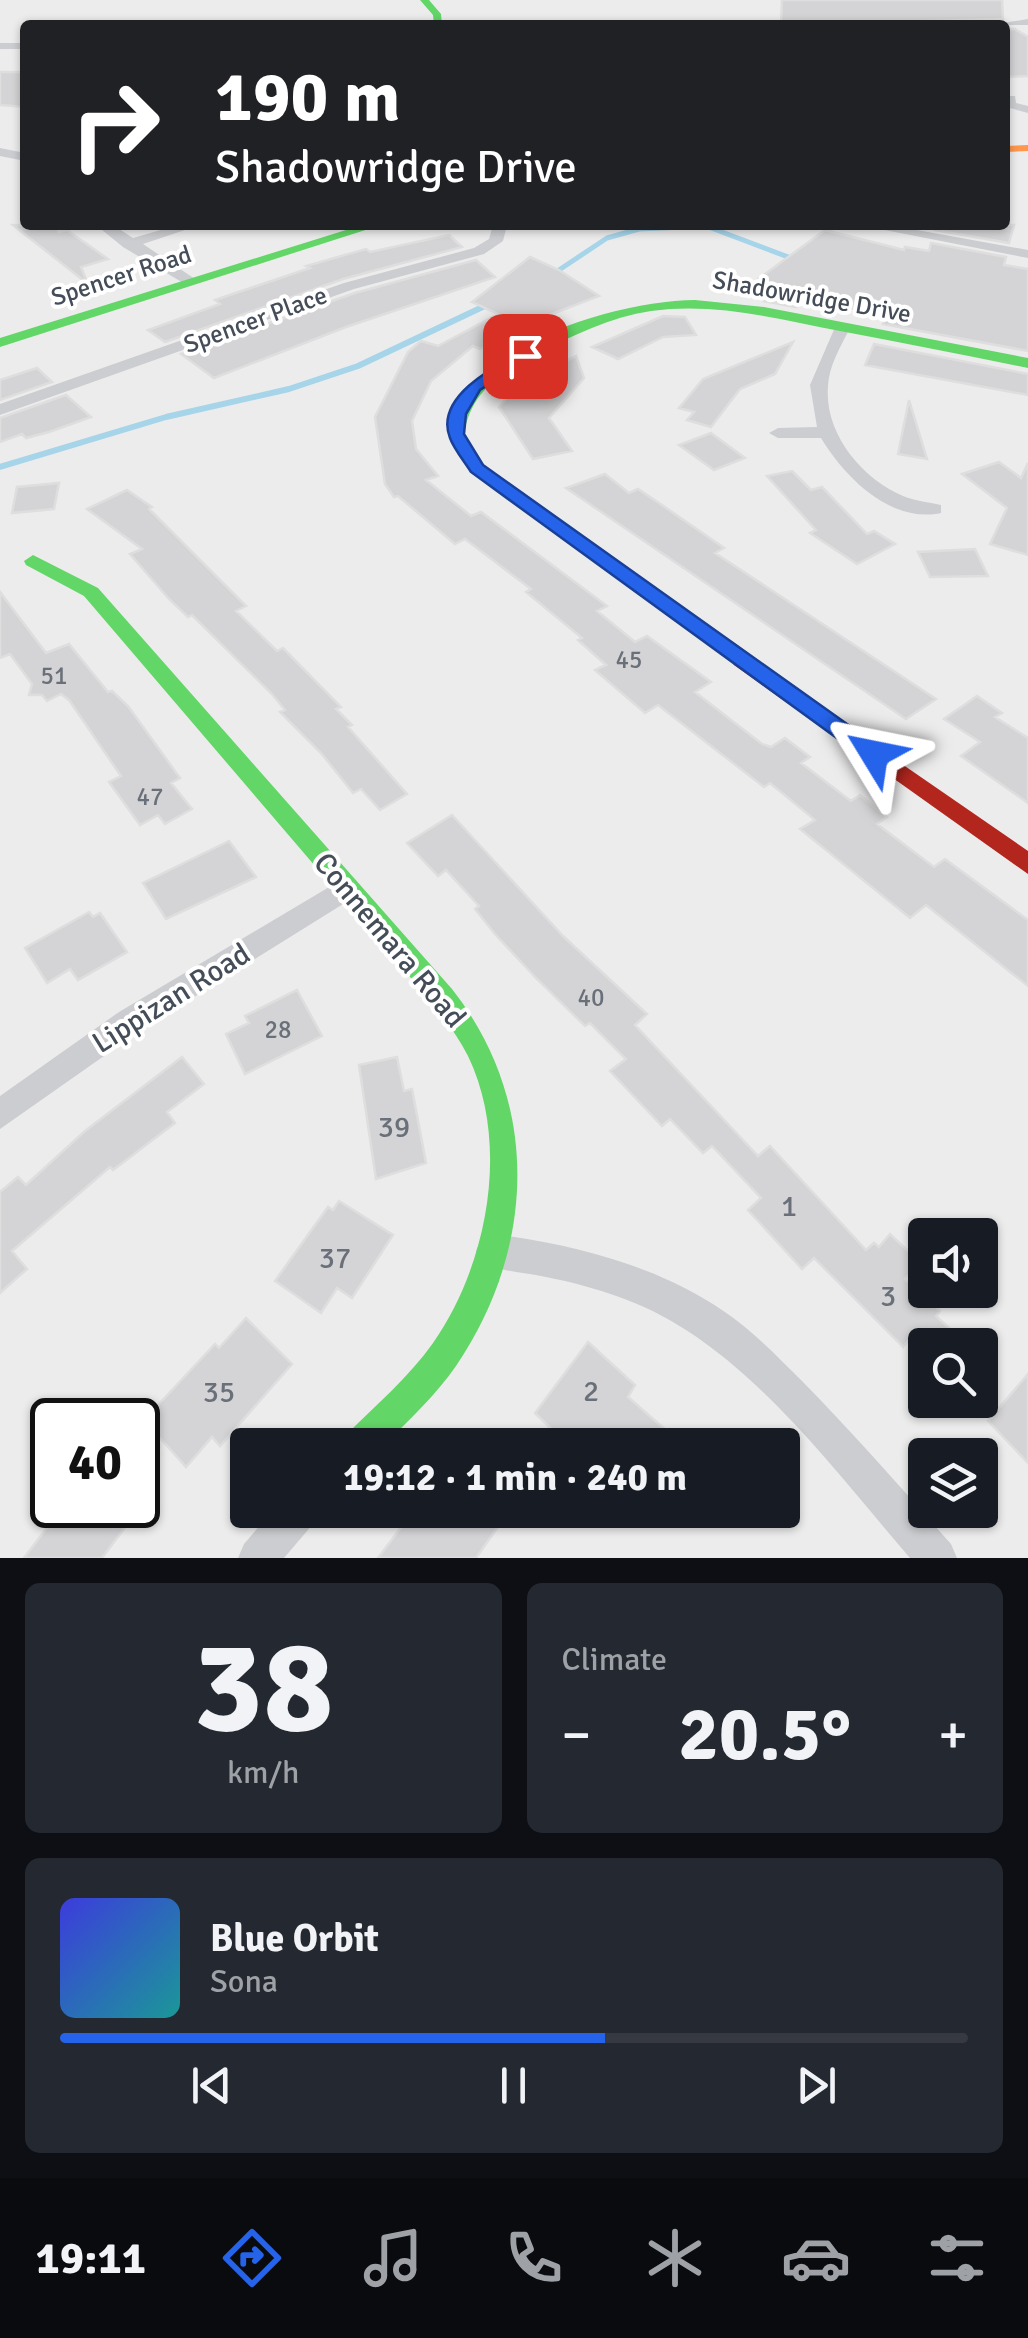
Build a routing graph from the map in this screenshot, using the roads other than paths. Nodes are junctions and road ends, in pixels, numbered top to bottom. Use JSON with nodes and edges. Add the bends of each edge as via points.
{"nodes":[{"id":1,"x":424,"y":0,"type":"edge"},
{"id":2,"x":438,"y":20,"type":"edge"},
{"id":3,"x":1010,"y":30,"type":"edge"},
{"id":4,"x":1026,"y":40,"type":"dead end"},
{"id":5,"x":110,"y":230,"type":"edge"},
{"id":6,"x":176,"y":230,"type":"edge"},
{"id":7,"x":358,"y":230,"type":"edge"},
{"id":8,"x":499,"y":230,"type":"edge"},
{"id":9,"x":894,"y":230,"type":"edge"},
{"id":10,"x":128,"y":244,"type":"junction"},
{"id":11,"x":1028,"y":254,"type":"edge"},
{"id":12,"x":190,"y":281,"type":"junction"},
{"id":13,"x":842,"y":328,"type":"junction"},
{"id":14,"x":0,"y":343,"type":"edge"},
{"id":15,"x":1028,"y":362,"type":"edge"},
{"id":16,"x":0,"y":410,"type":"edge"},
{"id":17,"x":778,"y":432,"type":"dead end"},
{"id":18,"x":828,"y":432,"type":"junction"},
{"id":19,"x":934,"y":509,"type":"dead end"},
{"id":20,"x":33,"y":560,"type":"dead end"},
{"id":21,"x":1028,"y":864,"type":"edge"},
{"id":22,"x":346,"y":888,"type":"junction"},
{"id":23,"x":0,"y":1114,"type":"edge"},
{"id":24,"x":493,"y":1252,"type":"junction"},
{"id":25,"x":376,"y":1428,"type":"edge"},
{"id":26,"x":283,"y":1528,"type":"edge"},
{"id":27,"x":258,"y":1558,"type":"edge"},
{"id":28,"x":937,"y":1558,"type":"edge"}],
"edges":[{"from":1,"to":2,"type":"street"},
{"from":3,"to":4,"type":"street"},
{"from":5,"to":10,"type":"street"},
{"from":6,"to":10,"type":"street"},
{"from":7,"to":12,"type":"street","name":"Spencer Road"},
{"from":8,"to":16,"type":"street","name":"Spencer Place","via":[[496,241],[479,251],[349,286]]},
{"from":9,"to":11,"type":"street"},
{"from":10,"to":12,"type":"street"},
{"from":12,"to":14,"type":"street","name":"Spencer Road"},
{"from":13,"to":15,"type":"street","name":"Shadowridge Drive"},
{"from":13,"to":18,"type":"street","via":[[818,388]]},
{"from":13,"to":21,"type":"street","name":"Shadowridge Drive","via":[[710,304],[623,312],[491,373],[464,401],[456,434],[477,468],[506,492]]},
{"from":17,"to":18,"type":"street"},
{"from":18,"to":19,"type":"street","via":[[870,486]]},
{"from":20,"to":22,"type":"street","name":"Connemara Road","via":[[91,592]]},
{"from":22,"to":23,"type":"street","name":"Lippizan Road","via":[[130,1021]]},
{"from":22,"to":24,"type":"street","name":"Connemara Road","via":[[444,996],[489,1072],[501,1156]]},
{"from":24,"to":25,"type":"street","name":"Connemara Road","via":[[444,1354]]},
{"from":24,"to":28,"type":"street","via":[[550,1258],[600,1273],[698,1315],[810,1415]]},
{"from":26,"to":27,"type":"street"}]}
